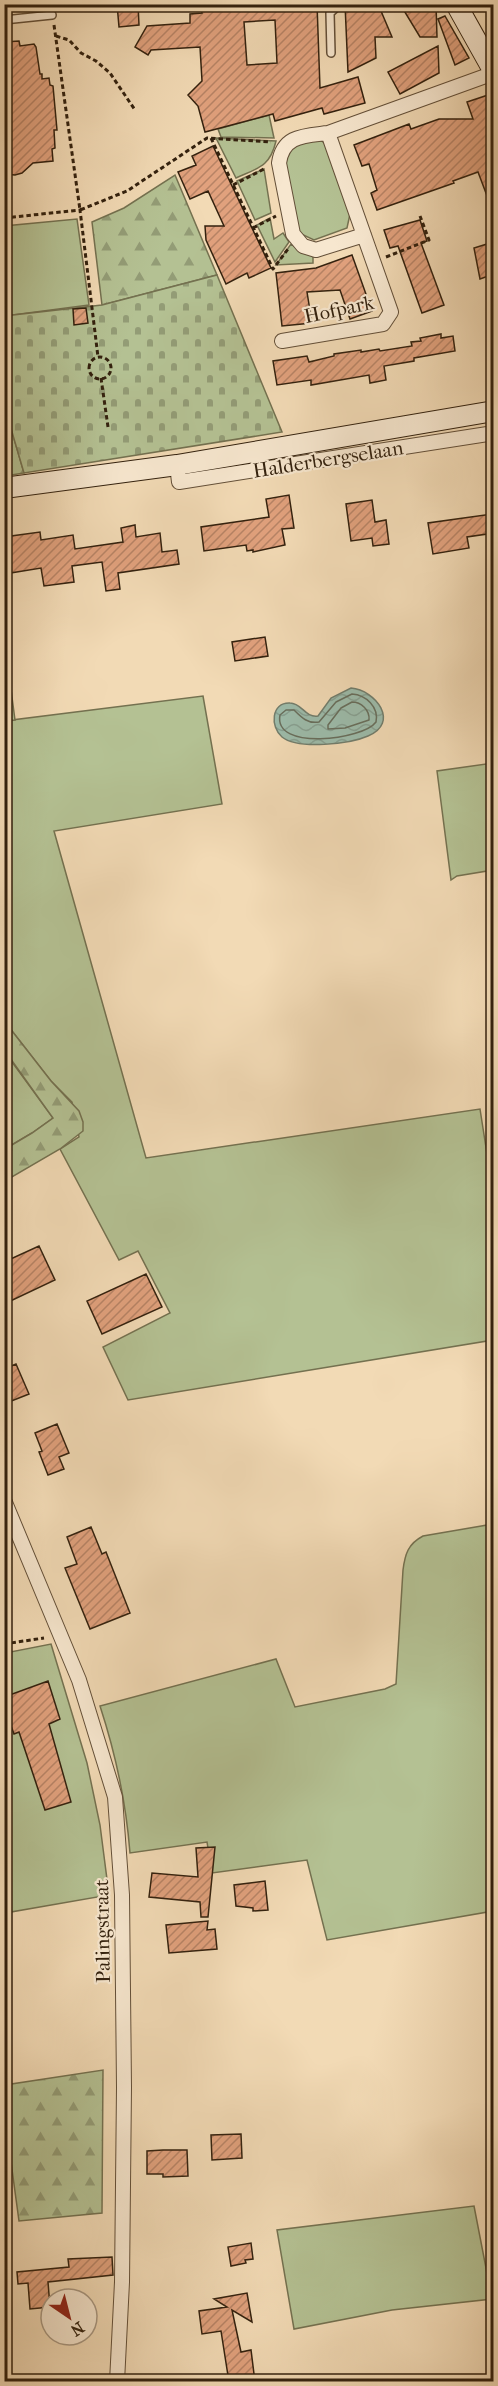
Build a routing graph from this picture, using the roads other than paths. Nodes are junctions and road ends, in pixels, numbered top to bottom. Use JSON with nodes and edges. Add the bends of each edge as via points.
{"nodes":[{"id":1,"x":340,"y":4,"type":"edge"},
{"id":2,"x":456,"y":4,"type":"edge"},
{"id":3,"x":52,"y":15,"type":"road end"},
{"id":4,"x":4,"y":20,"type":"edge"},
{"id":5,"x":331,"y":53,"type":"dead end"},
{"id":6,"x":494,"y":72,"type":"edge"},
{"id":7,"x":328,"y":133,"type":"junction"},
{"id":8,"x":364,"y":235,"type":"junction"},
{"id":9,"x":282,"y":341,"type":"dead end"},
{"id":10,"x":494,"y":411,"type":"edge"},
{"id":11,"x":494,"y":433,"type":"edge"},
{"id":12,"x":177,"y":465,"type":"junction"},
{"id":13,"x":4,"y":489,"type":"edge"},
{"id":14,"x":4,"y":1500,"type":"edge"},
{"id":15,"x":117,"y":2382,"type":"edge"}],
"edges":[{"from":1,"to":5,"type":"lane","via":[[330,14]]},
{"from":2,"to":6,"type":"main road"},
{"from":3,"to":4,"type":"lane"},
{"from":6,"to":7,"type":"street"},
{"from":7,"to":8,"type":"street","name":"Hofpark"},
{"from":7,"to":8,"type":"street","via":[[288,143],[280,157],[293,234],[303,246],[316,250]]},
{"from":8,"to":9,"type":"street","name":"Hofpark","via":[[391,312],[383,324]]},
{"from":10,"to":12,"type":"main road","name":"Halderbergselaan"},
{"from":11,"to":12,"type":"street","name":"Halderbergselaan","via":[[179,482]]},
{"from":12,"to":13,"type":"main road","name":"Halderbergselaan"},
{"from":14,"to":15,"type":"street","name":"Palingstraat","via":[[79,1680],[115,1797],[122,1895],[124,2087]]}]}
